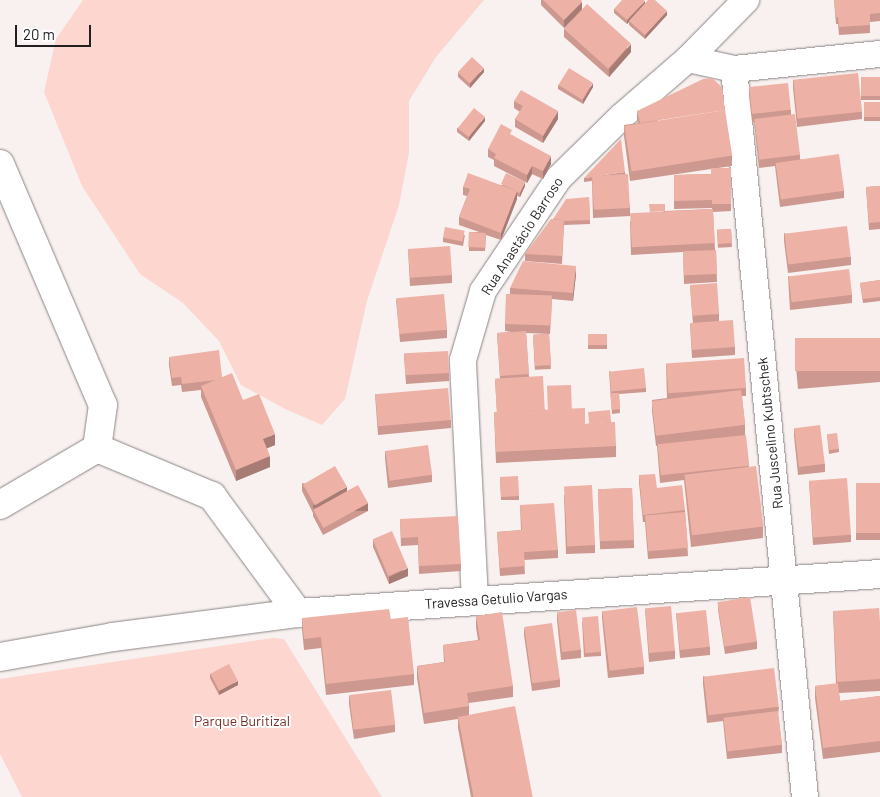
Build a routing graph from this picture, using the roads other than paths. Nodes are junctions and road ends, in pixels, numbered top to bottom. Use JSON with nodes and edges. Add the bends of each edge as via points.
{"nodes":[{"id":1,"x":746,"y":0,"type":"edge"},
{"id":2,"x":880,"y":54,"type":"edge"},
{"id":3,"x":688,"y":60,"type":"junction"},
{"id":4,"x":734,"y":69,"type":"junction"},
{"id":5,"x":0,"y":164,"type":"edge"},
{"id":6,"x":97,"y":448,"type":"junction"},
{"id":7,"x":0,"y":505,"type":"edge"},
{"id":8,"x":880,"y":574,"type":"edge"},
{"id":9,"x":785,"y":581,"type":"junction"},
{"id":10,"x":475,"y":600,"type":"junction"},
{"id":11,"x":298,"y":613,"type":"junction"},
{"id":12,"x":0,"y":657,"type":"edge"},
{"id":13,"x":805,"y":797,"type":"edge"}],
"edges":[{"from":1,"to":3,"type":"street","name":"Rua Anastácio Barroso"},
{"from":2,"to":4,"type":"street"},
{"from":3,"to":4,"type":"street"},
{"from":3,"to":10,"type":"street","name":"Rua Anastácio Barroso","via":[[621,117],[558,178],[483,290],[464,360]]},
{"from":4,"to":9,"type":"street","name":"Rua Juscelino Kubtschek"},
{"from":5,"to":6,"type":"street","via":[[103,405]]},
{"from":6,"to":7,"type":"street"},
{"from":6,"to":11,"type":"street","via":[[212,496]]},
{"from":8,"to":9,"type":"street","name":"Travessa Getulio Vargas"},
{"from":9,"to":10,"type":"street","name":"Travessa Getulio Vargas"},
{"from":9,"to":13,"type":"street","name":"Rua Juscelino Kubtschek"},
{"from":10,"to":11,"type":"street","name":"Travessa Getulio Vargas"},
{"from":11,"to":12,"type":"street","name":"Travessa Getulio Vargas"}]}
